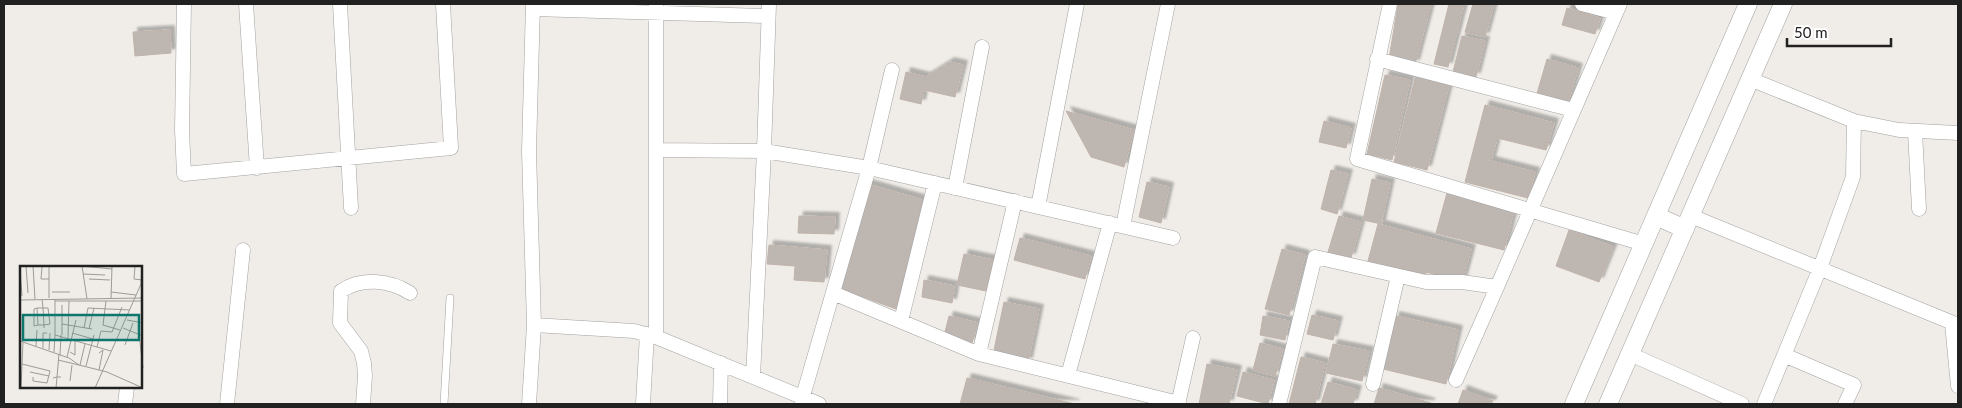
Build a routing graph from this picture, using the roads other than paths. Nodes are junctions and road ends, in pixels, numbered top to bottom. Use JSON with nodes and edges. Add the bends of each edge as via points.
{"nodes":[{"id":1,"x":184,"y":4,"type":"edge"},
{"id":2,"x":246,"y":4,"type":"edge"},
{"id":3,"x":340,"y":4,"type":"edge"},
{"id":4,"x":442,"y":4,"type":"edge"},
{"id":5,"x":1077,"y":4,"type":"edge"},
{"id":6,"x":1168,"y":4,"type":"edge"},
{"id":7,"x":1390,"y":4,"type":"edge"},
{"id":8,"x":1582,"y":4,"type":"edge"},
{"id":9,"x":1748,"y":4,"type":"edge"},
{"id":10,"x":1783,"y":4,"type":"edge"},
{"id":11,"x":533,"y":6,"type":"edge"},
{"id":12,"x":656,"y":8,"type":"edge"},
{"id":13,"x":1618,"y":8,"type":"edge"},
{"id":14,"x":768,"y":10,"type":"edge"},
{"id":15,"x":982,"y":47,"type":"dead end"},
{"id":16,"x":1377,"y":59,"type":"junction"},
{"id":17,"x":892,"y":70,"type":"dead end"},
{"id":18,"x":1750,"y":79,"type":"junction"},
{"id":19,"x":1573,"y":110,"type":"junction"},
{"id":20,"x":1854,"y":121,"type":"junction"},
{"id":21,"x":1915,"y":131,"type":"junction"},
{"id":22,"x":1958,"y":133,"type":"edge"},
{"id":23,"x":656,"y":150,"type":"junction"},
{"id":24,"x":764,"y":152,"type":"junction"},
{"id":25,"x":350,"y":157,"type":"junction"},
{"id":26,"x":257,"y":168,"type":"junction"},
{"id":27,"x":869,"y":168,"type":"junction"},
{"id":28,"x":936,"y":183,"type":"junction"},
{"id":29,"x":955,"y":188,"type":"junction"},
{"id":30,"x":1015,"y":201,"type":"junction"},
{"id":31,"x":1038,"y":207,"type":"junction"},
{"id":32,"x":351,"y":208,"type":"dead end"},
{"id":33,"x":1919,"y":209,"type":"dead end"},
{"id":34,"x":1530,"y":210,"type":"junction"},
{"id":35,"x":1656,"y":216,"type":"junction"},
{"id":36,"x":1688,"y":222,"type":"junction"},
{"id":37,"x":1116,"y":225,"type":"junction"},
{"id":38,"x":1173,"y":238,"type":"dead end"},
{"id":39,"x":1644,"y":244,"type":"junction"},
{"id":40,"x":243,"y":250,"type":"dead end"},
{"id":41,"x":1820,"y":268,"type":"junction"},
{"id":42,"x":1398,"y":276,"type":"junction"},
{"id":43,"x":1497,"y":288,"type":"junction"},
{"id":44,"x":410,"y":292,"type":"dead end"},
{"id":45,"x":832,"y":293,"type":"junction"},
{"id":46,"x":450,"y":298,"type":"dead end"},
{"id":47,"x":900,"y":321,"type":"junction"},
{"id":48,"x":1955,"y":324,"type":"edge"},
{"id":49,"x":534,"y":325,"type":"junction"},
{"id":50,"x":651,"y":336,"type":"junction"},
{"id":51,"x":1193,"y":338,"type":"dead end"},
{"id":52,"x":979,"y":354,"type":"junction"},
{"id":53,"x":1630,"y":354,"type":"junction"},
{"id":54,"x":1784,"y":356,"type":"junction"},
{"id":55,"x":721,"y":363,"type":"junction"},
{"id":56,"x":1068,"y":375,"type":"junction"},
{"id":57,"x":753,"y":377,"type":"junction"},
{"id":58,"x":1456,"y":380,"type":"dead end"},
{"id":59,"x":1373,"y":384,"type":"dead end"},
{"id":60,"x":1958,"y":386,"type":"edge"},
{"id":61,"x":127,"y":388,"type":"edge"},
{"id":62,"x":802,"y":400,"type":"edge"},
{"id":63,"x":125,"y":404,"type":"edge"},
{"id":64,"x":227,"y":404,"type":"edge"},
{"id":65,"x":363,"y":404,"type":"edge"},
{"id":66,"x":444,"y":404,"type":"edge"},
{"id":67,"x":528,"y":404,"type":"edge"},
{"id":68,"x":643,"y":404,"type":"edge"},
{"id":69,"x":720,"y":404,"type":"edge"},
{"id":70,"x":819,"y":404,"type":"edge"},
{"id":71,"x":1178,"y":404,"type":"edge"},
{"id":72,"x":1279,"y":404,"type":"edge"},
{"id":73,"x":1574,"y":404,"type":"edge"},
{"id":74,"x":1608,"y":404,"type":"edge"},
{"id":75,"x":1742,"y":404,"type":"edge"},
{"id":76,"x":1764,"y":404,"type":"edge"},
{"id":77,"x":1845,"y":404,"type":"edge"}],
"edges":[{"from":1,"to":26,"type":"street","via":[[184,174]]},
{"from":2,"to":26,"type":"street"},
{"from":3,"to":25,"type":"street"},
{"from":4,"to":25,"type":"street","via":[[451,148]]},
{"from":5,"to":31,"type":"street"},
{"from":6,"to":37,"type":"street"},
{"from":7,"to":16,"type":"street"},
{"from":8,"to":13,"type":"street"},
{"from":9,"to":35,"type":"street"},
{"from":10,"to":18,"type":"street"},
{"from":11,"to":12,"type":"street"},
{"from":11,"to":49,"type":"street","via":[[529,152]]},
{"from":12,"to":14,"type":"street"},
{"from":12,"to":23,"type":"street"},
{"from":13,"to":19,"type":"street"},
{"from":14,"to":24,"type":"street"},
{"from":15,"to":29,"type":"street"},
{"from":16,"to":19,"type":"street"},
{"from":16,"to":34,"type":"street","via":[[1357,159]]},
{"from":17,"to":27,"type":"street"},
{"from":18,"to":20,"type":"street"},
{"from":18,"to":36,"type":"street"},
{"from":19,"to":34,"type":"street"},
{"from":20,"to":21,"type":"street"},
{"from":20,"to":41,"type":"street","via":[[1853,177]]},
{"from":21,"to":22,"type":"street"},
{"from":21,"to":33,"type":"street"},
{"from":23,"to":24,"type":"street"},
{"from":23,"to":50,"type":"street"},
{"from":24,"to":27,"type":"street"},
{"from":24,"to":57,"type":"street"},
{"from":25,"to":26,"type":"street"},
{"from":25,"to":32,"type":"street"},
{"from":27,"to":28,"type":"street"},
{"from":27,"to":45,"type":"street"},
{"from":28,"to":29,"type":"street"},
{"from":28,"to":47,"type":"street"},
{"from":29,"to":30,"type":"street"},
{"from":30,"to":31,"type":"street"},
{"from":30,"to":52,"type":"street"},
{"from":31,"to":37,"type":"street"},
{"from":34,"to":39,"type":"street"},
{"from":34,"to":43,"type":"street"},
{"from":35,"to":36,"type":"street"},
{"from":35,"to":39,"type":"street"},
{"from":36,"to":41,"type":"street"},
{"from":36,"to":53,"type":"street"},
{"from":37,"to":38,"type":"street"},
{"from":37,"to":56,"type":"street"},
{"from":39,"to":73,"type":"street"},
{"from":40,"to":64,"type":"street"},
{"from":41,"to":48,"type":"street"},
{"from":41,"to":54,"type":"street"},
{"from":42,"to":43,"type":"street","via":[[1426,282],[1462,282]]},
{"from":42,"to":59,"type":"street"},
{"from":42,"to":72,"type":"street","via":[[1315,257]]},
{"from":43,"to":58,"type":"street"},
{"from":44,"to":65,"type":"street","via":[[386,283],[371,282],[350,284],[341,291],[340,324],[360,351],[364,363]]},
{"from":45,"to":47,"type":"street"},
{"from":45,"to":62,"type":"street"},
{"from":46,"to":66,"type":"lane"},
{"from":47,"to":52,"type":"street"},
{"from":48,"to":60,"type":"street"},
{"from":49,"to":50,"type":"street","via":[[634,331]]},
{"from":49,"to":67,"type":"street"},
{"from":50,"to":55,"type":"street"},
{"from":50,"to":68,"type":"street"},
{"from":51,"to":71,"type":"street"},
{"from":52,"to":56,"type":"street"},
{"from":53,"to":74,"type":"street"},
{"from":53,"to":75,"type":"street"},
{"from":54,"to":76,"type":"street"},
{"from":54,"to":77,"type":"street","via":[[1854,385]]},
{"from":55,"to":57,"type":"street"},
{"from":55,"to":69,"type":"street"},
{"from":56,"to":71,"type":"street"},
{"from":57,"to":62,"type":"street"},
{"from":61,"to":63,"type":"street"},
{"from":62,"to":70,"type":"street"}]}
